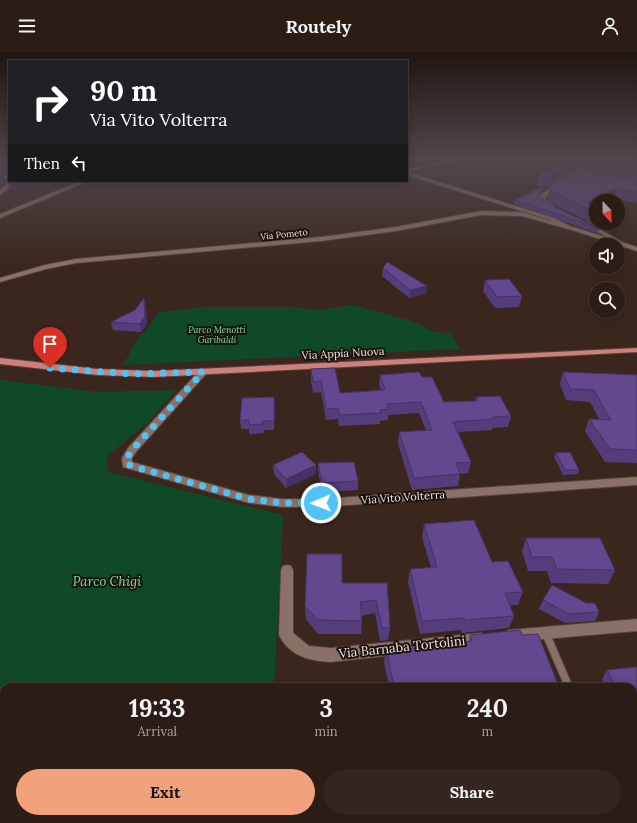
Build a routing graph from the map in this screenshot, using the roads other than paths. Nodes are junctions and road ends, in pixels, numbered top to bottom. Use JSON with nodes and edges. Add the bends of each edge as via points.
{"nodes":[{"id":1,"x":54,"y":194,"type":"edge"},
{"id":2,"x":475,"y":194,"type":"edge"},
{"id":3,"x":545,"y":194,"type":"edge"},
{"id":4,"x":557,"y":209,"type":"edge"},
{"id":5,"x":0,"y":216,"type":"edge"},
{"id":6,"x":577,"y":219,"type":"edge"},
{"id":7,"x":568,"y":227,"type":"junction"},
{"id":8,"x":602,"y":238,"type":"edge"},
{"id":9,"x":611,"y":238,"type":"edge"},
{"id":10,"x":625,"y":245,"type":"edge"},
{"id":11,"x":637,"y":249,"type":"edge"},
{"id":12,"x":0,"y":280,"type":"edge"},
{"id":13,"x":637,"y":350,"type":"edge"},
{"id":14,"x":0,"y":362,"type":"edge"},
{"id":15,"x":203,"y":372,"type":"junction"},
{"id":16,"x":637,"y":481,"type":"edge"},
{"id":17,"x":287,"y":570,"type":"dead end"},
{"id":18,"x":637,"y":625,"type":"edge"},
{"id":19,"x":545,"y":632,"type":"junction"},
{"id":20,"x":567,"y":683,"type":"edge"}],
"edges":[{"from":1,"to":5,"type":"street"},
{"from":2,"to":7,"type":"street","via":[[552,219]]},
{"from":3,"to":4,"type":"street","via":[[542,196],[544,201]]},
{"from":6,"to":9,"type":"street"},
{"from":7,"to":8,"type":"street"},
{"from":7,"to":12,"type":"street","name":"Via Pometo","via":[[522,214],[476,214],[321,239],[76,260]]},
{"from":10,"to":11,"type":"street"},
{"from":13,"to":15,"type":"main road","name":"Via Appia Nuova"},
{"from":14,"to":15,"type":"main road","name":"Via Appia Nuova","via":[[132,374]]},
{"from":15,"to":16,"type":"street","name":"Via Vito Volterra","via":[[132,450],[127,458],[127,464],[240,497],[289,503],[321,503]]},
{"from":17,"to":19,"type":"street","name":"Via Barnaba Tortolini","via":[[286,635],[298,648],[314,655]]},
{"from":18,"to":19,"type":"street","name":"Via Barnaba Tortolini"},
{"from":19,"to":20,"type":"lane"}]}
